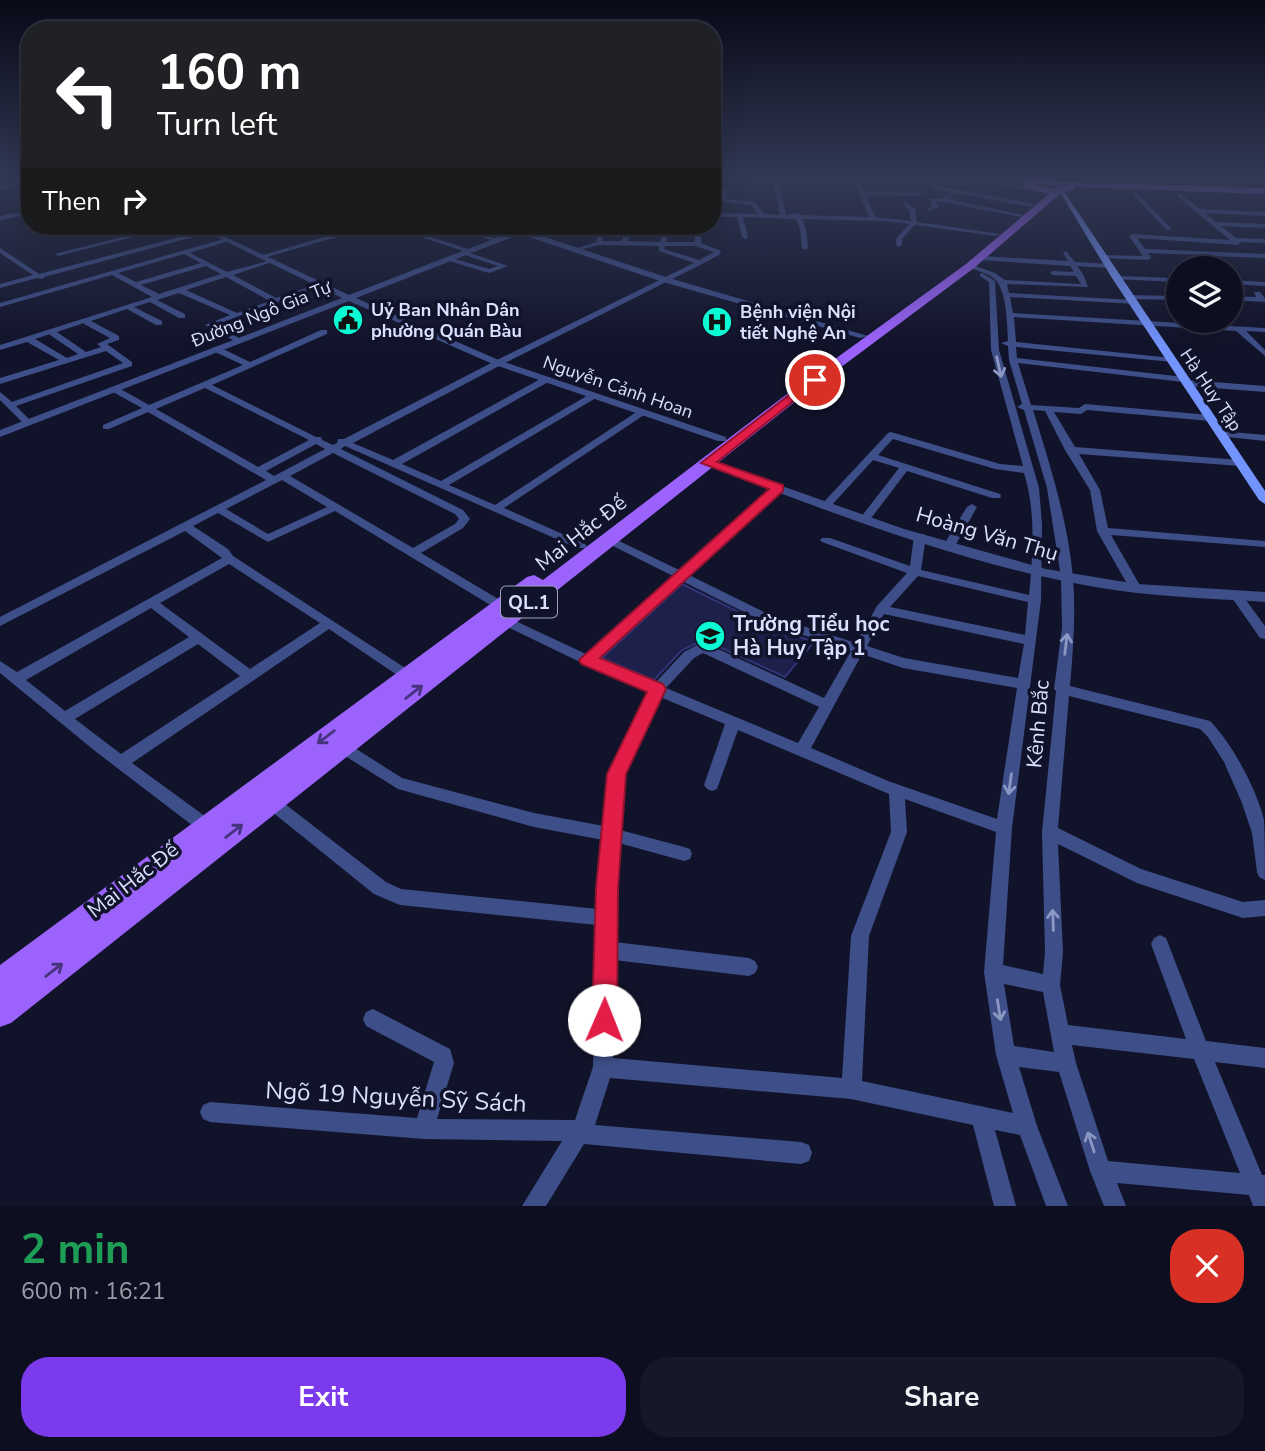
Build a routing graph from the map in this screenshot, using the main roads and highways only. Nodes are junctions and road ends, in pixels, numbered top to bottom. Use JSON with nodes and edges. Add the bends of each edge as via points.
{"nodes":[{"id":1,"x":998,"y":233,"type":"edge"},
{"id":2,"x":1002,"y":233,"type":"edge"},
{"id":3,"x":1082,"y":233,"type":"edge"},
{"id":4,"x":904,"y":310,"type":"junction"},
{"id":5,"x":790,"y":392,"type":"junction"},
{"id":6,"x":1264,"y":498,"type":"edge"},
{"id":7,"x":641,"y":508,"type":"junction"},
{"id":8,"x":503,"y":613,"type":"junction"},
{"id":9,"x":0,"y":983,"type":"edge"},
{"id":10,"x":0,"y":1012,"type":"edge"}],
"edges":[{"from":1,"to":4,"type":"main road","name":"Mai Hắc Đế","number":"QL.1"},
{"from":2,"to":4,"type":"main road","name":"Mai Hắc Đế","number":"QL.1","via":[[972,264]]},
{"from":3,"to":6,"type":"main road","name":"Hà Huy Tập"},
{"from":4,"to":5,"type":"main road","name":"Mai Hắc Đế","number":"QL.1"},
{"from":4,"to":5,"type":"main road","name":"Mai Hắc Đế","number":"QL.1"},
{"from":5,"to":7,"type":"main road","name":"Mai Hắc Đế","number":"QL.1","via":[[722,439]]},
{"from":5,"to":7,"type":"main road","name":"Mai Hắc Đế","number":"QL.1","via":[[708,463]]},
{"from":7,"to":8,"type":"main road","name":"Mai Hắc Đế","number":"QL.1","via":[[581,546]]},
{"from":7,"to":8,"type":"main road","name":"Mai Hắc Đế","number":"QL.1","via":[[609,540]]},
{"from":8,"to":9,"type":"main road","name":"Mai Hắc Đế","number":"QL.1","one_way":true,"via":[[408,676]]},
{"from":10,"to":8,"type":"main road","name":"Mai Hắc Đế","number":"QL.1","one_way":true,"via":[[342,747]]}]}
